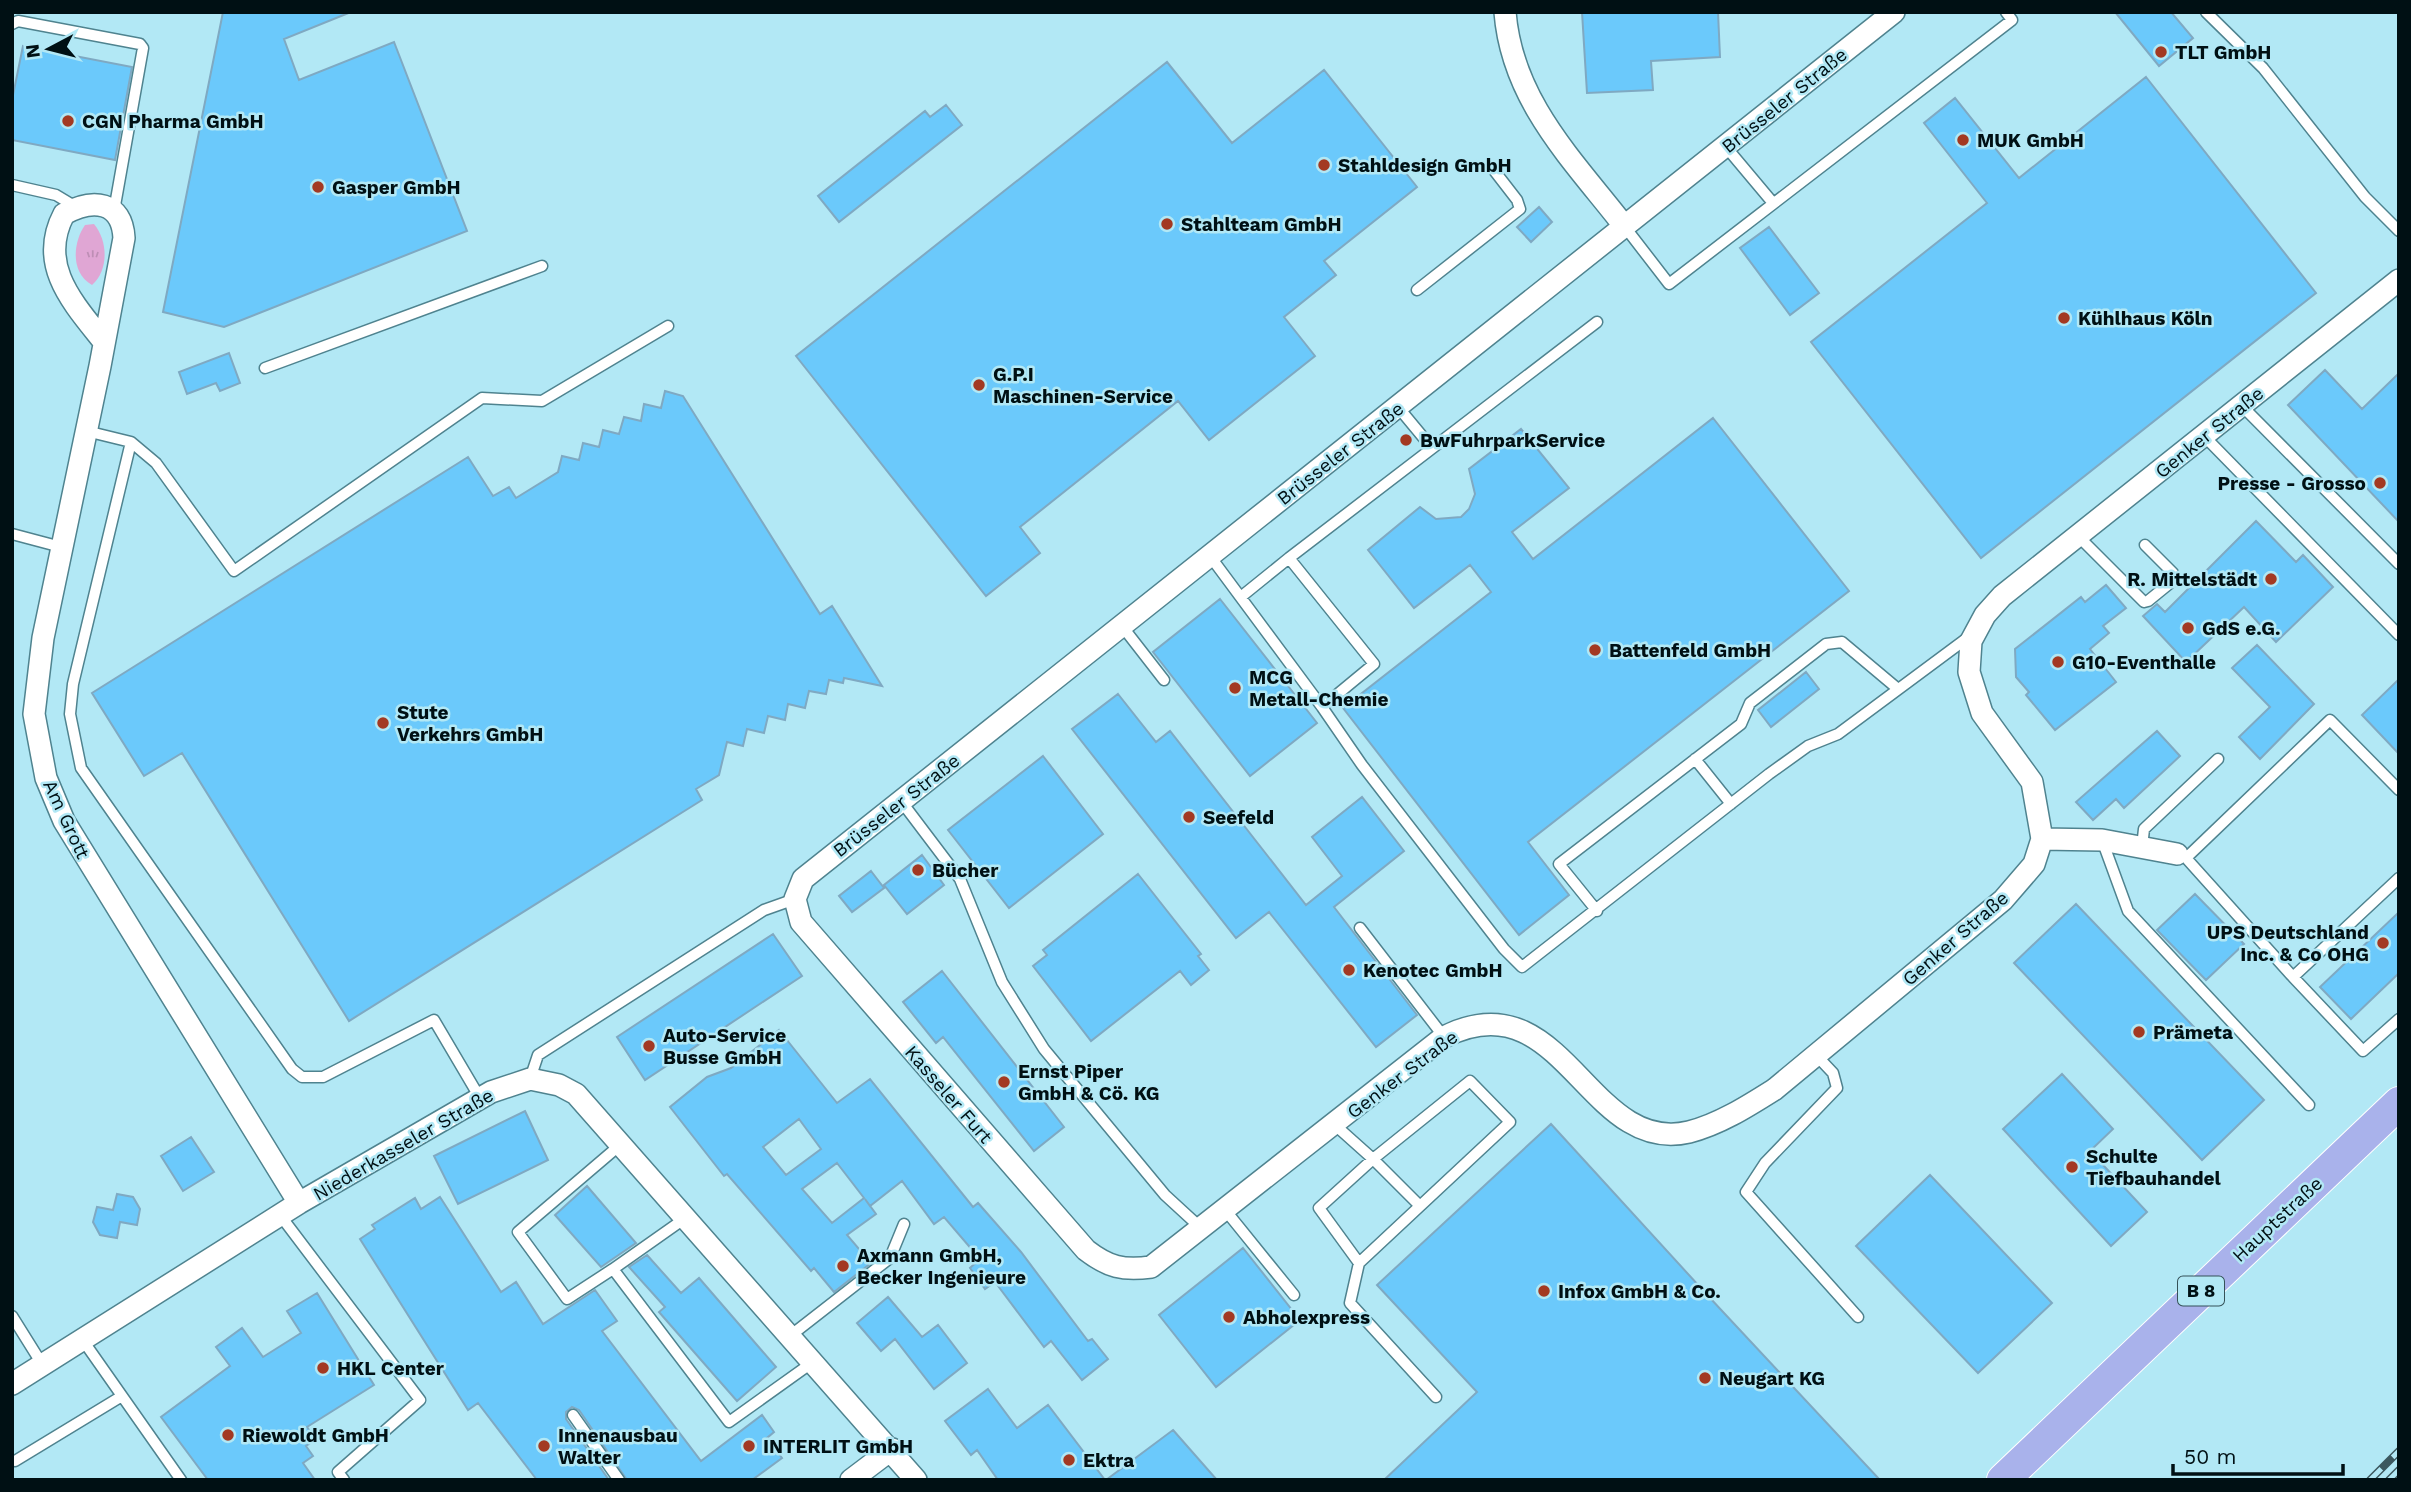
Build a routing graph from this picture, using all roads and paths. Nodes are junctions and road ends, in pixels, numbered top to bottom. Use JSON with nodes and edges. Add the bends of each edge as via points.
{"nodes":[{"id":1,"x":1504,"y":12,"type":"edge"},
{"id":2,"x":1894,"y":12,"type":"edge"},
{"id":3,"x":2006,"y":12,"type":"edge"},
{"id":4,"x":2206,"y":12,"type":"edge"},
{"id":5,"x":12,"y":23,"type":"edge"},
{"id":6,"x":1726,"y":147,"type":"junction"},
{"id":7,"x":1493,"y":169,"type":"dead end"},
{"id":8,"x":12,"y":185,"type":"edge"},
{"id":9,"x":1773,"y":203,"type":"junction"},
{"id":10,"x":76,"y":207,"type":"junction"},
{"id":11,"x":114,"y":211,"type":"junction"},
{"id":12,"x":1625,"y":228,"type":"junction"},
{"id":13,"x":2399,"y":231,"type":"edge"},
{"id":14,"x":542,"y":266,"type":"dead end"},
{"id":15,"x":2399,"y":281,"type":"edge"},
{"id":16,"x":1417,"y":290,"type":"dead end"},
{"id":17,"x":1597,"y":321,"type":"dead end"},
{"id":18,"x":668,"y":326,"type":"dead end"},
{"id":19,"x":104,"y":342,"type":"junction"},
{"id":20,"x":265,"y":368,"type":"dead end"},
{"id":21,"x":2242,"y":406,"type":"junction"},
{"id":22,"x":1398,"y":407,"type":"junction"},
{"id":23,"x":86,"y":431,"type":"junction"},
{"id":24,"x":2204,"y":436,"type":"junction"},
{"id":25,"x":131,"y":442,"type":"junction"},
{"id":26,"x":1432,"y":448,"type":"junction"},
{"id":27,"x":12,"y":534,"type":"edge"},
{"id":28,"x":2078,"y":536,"type":"junction"},
{"id":29,"x":2145,"y":545,"type":"dead end"},
{"id":30,"x":61,"y":547,"type":"junction"},
{"id":31,"x":1210,"y":556,"type":"junction"},
{"id":32,"x":1289,"y":558,"type":"junction"},
{"id":33,"x":2399,"y":564,"type":"edge"},
{"id":34,"x":1242,"y":596,"type":"junction"},
{"id":35,"x":1122,"y":625,"type":"junction"},
{"id":36,"x":1975,"y":632,"type":"junction"},
{"id":37,"x":2399,"y":635,"type":"edge"},
{"id":38,"x":1164,"y":680,"type":"dead end"},
{"id":39,"x":1898,"y":690,"type":"junction"},
{"id":40,"x":1322,"y":707,"type":"junction"},
{"id":41,"x":2218,"y":759,"type":"dead end"},
{"id":42,"x":1695,"y":760,"type":"junction"},
{"id":43,"x":2399,"y":790,"type":"edge"},
{"id":44,"x":901,"y":801,"type":"junction"},
{"id":45,"x":1731,"y":804,"type":"junction"},
{"id":46,"x":2042,"y":839,"type":"junction"},
{"id":47,"x":2102,"y":841,"type":"junction"},
{"id":48,"x":2141,"y":847,"type":"junction"},
{"id":49,"x":2181,"y":856,"type":"junction"},
{"id":50,"x":2399,"y":878,"type":"edge"},
{"id":51,"x":795,"y":899,"type":"junction"},
{"id":52,"x":1597,"y":911,"type":"junction"},
{"id":53,"x":1360,"y":928,"type":"dead end"},
{"id":54,"x":2293,"y":977,"type":"junction"},
{"id":55,"x":2399,"y":1019,"type":"edge"},
{"id":56,"x":1444,"y":1037,"type":"junction"},
{"id":57,"x":1816,"y":1055,"type":"junction"},
{"id":58,"x":530,"y":1079,"type":"junction"},
{"id":59,"x":480,"y":1098,"type":"junction"},
{"id":60,"x":2399,"y":1103,"type":"edge"},
{"id":61,"x":2309,"y":1105,"type":"dead end"},
{"id":62,"x":1335,"y":1125,"type":"junction"},
{"id":63,"x":620,"y":1145,"type":"junction"},
{"id":64,"x":1373,"y":1159,"type":"junction"},
{"id":65,"x":1420,"y":1206,"type":"junction"},
{"id":66,"x":290,"y":1209,"type":"junction"},
{"id":67,"x":1226,"y":1211,"type":"junction"},
{"id":68,"x":684,"y":1219,"type":"junction"},
{"id":69,"x":904,"y":1224,"type":"dead end"},
{"id":70,"x":1202,"y":1229,"type":"junction"},
{"id":71,"x":1359,"y":1262,"type":"junction"},
{"id":72,"x":613,"y":1269,"type":"junction"},
{"id":73,"x":1123,"y":1270,"type":"joint"},
{"id":74,"x":1294,"y":1295,"type":"dead end"},
{"id":75,"x":12,"y":1316,"type":"edge"},
{"id":76,"x":1858,"y":1317,"type":"dead end"},
{"id":77,"x":790,"y":1336,"type":"junction"},
{"id":78,"x":82,"y":1339,"type":"junction"},
{"id":79,"x":813,"y":1362,"type":"junction"},
{"id":80,"x":42,"y":1364,"type":"junction"},
{"id":81,"x":12,"y":1384,"type":"edge"},
{"id":82,"x":122,"y":1396,"type":"junction"},
{"id":83,"x":1436,"y":1396,"type":"dead end"},
{"id":84,"x":573,"y":1415,"type":"dead end"},
{"id":85,"x":891,"y":1449,"type":"junction"},
{"id":86,"x":15,"y":1461,"type":"dead end"},
{"id":87,"x":181,"y":1480,"type":"edge"},
{"id":88,"x":344,"y":1480,"type":"edge"},
{"id":89,"x":620,"y":1480,"type":"edge"},
{"id":90,"x":850,"y":1480,"type":"edge"},
{"id":91,"x":916,"y":1480,"type":"edge"},
{"id":92,"x":2003,"y":1480,"type":"edge"}],
"edges":[{"from":1,"to":12,"type":"street","via":[[1512,61],[1534,108]]},
{"from":2,"to":6,"type":"street","name":"Brüsseler Straße"},
{"from":3,"to":9,"type":"lane","via":[[2012,20]]},
{"from":4,"to":13,"type":"lane","via":[[2263,68],[2365,197]]},
{"from":5,"to":11,"type":"lane","via":[[143,48]]},
{"from":6,"to":9,"type":"lane"},
{"from":6,"to":12,"type":"street","name":"Brüsseler Straße"},
{"from":7,"to":16,"type":"lane","via":[[1520,209]]},
{"from":8,"to":10,"type":"lane","via":[[56,195]]},
{"from":9,"to":12,"type":"lane","via":[[1668,284]]},
{"from":10,"to":11,"type":"street","via":[[90,204]]},
{"from":10,"to":19,"type":"street","via":[[64,214],[52,254],[81,314]]},
{"from":11,"to":19,"type":"street","name":"Am Grott","via":[[123,221],[124,238]]},
{"from":12,"to":22,"type":"street","name":"Brüsseler Straße"},
{"from":14,"to":20,"type":"lane"},
{"from":15,"to":21,"type":"street","name":"Genker Straße"},
{"from":17,"to":26,"type":"lane"},
{"from":18,"to":25,"type":"lane","via":[[541,401],[482,398],[234,571],[156,463]]},
{"from":19,"to":23,"type":"street","name":"Am Grott"},
{"from":21,"to":24,"type":"street","name":"Genker Straße"},
{"from":21,"to":33,"type":"lane"},
{"from":22,"to":26,"type":"lane"},
{"from":22,"to":31,"type":"street","name":"Brüsseler Straße"},
{"from":23,"to":25,"type":"lane"},
{"from":23,"to":30,"type":"street","name":"Am Grott"},
{"from":24,"to":28,"type":"street","name":"Genker Straße"},
{"from":24,"to":37,"type":"lane"},
{"from":25,"to":59,"type":"lane","via":[[73,684],[70,714],[81,768],[292,1069],[302,1077],[323,1077],[434,1020]]},
{"from":26,"to":32,"type":"lane"},
{"from":27,"to":30,"type":"lane"},
{"from":28,"to":29,"type":"lane","via":[[2148,601],[2175,579]]},
{"from":28,"to":36,"type":"street","name":"Genker Straße","via":[[2002,596]]},
{"from":30,"to":66,"type":"street","name":"Am Grott","via":[[34,714],[47,778],[64,821]]},
{"from":31,"to":34,"type":"lane"},
{"from":31,"to":35,"type":"street","name":"Brüsseler Straße"},
{"from":32,"to":34,"type":"lane"},
{"from":32,"to":40,"type":"lane","via":[[1374,664]]},
{"from":34,"to":40,"type":"lane"},
{"from":35,"to":38,"type":"lane"},
{"from":35,"to":44,"type":"street","name":"Brüsseler Straße"},
{"from":36,"to":39,"type":"lane"},
{"from":36,"to":46,"type":"street","name":"Genker Straße","via":[[1968,660],[1973,693],[1982,713],[2032,782]]},
{"from":39,"to":42,"type":"lane","via":[[1842,642],[1826,644],[1750,703],[1741,724]]},
{"from":39,"to":45,"type":"lane","via":[[1838,734],[1808,746]]},
{"from":40,"to":52,"type":"lane","via":[[1420,841],[1522,967]]},
{"from":41,"to":48,"type":"lane","via":[[2144,829]]},
{"from":42,"to":45,"type":"lane"},
{"from":42,"to":52,"type":"lane","via":[[1559,864]]},
{"from":43,"to":49,"type":"lane","via":[[2330,720]]},
{"from":44,"to":51,"type":"street","name":"Brüsseler Straße","via":[[803,879]]},
{"from":44,"to":70,"type":"lane","via":[[960,879],[1002,982],[1044,1049],[1164,1195]]},
{"from":45,"to":52,"type":"lane"},
{"from":46,"to":47,"type":"street"},
{"from":46,"to":57,"type":"street","name":"Genker Straße","via":[[2034,864],[2003,900]]},
{"from":47,"to":48,"type":"street"},
{"from":47,"to":61,"type":"lane","via":[[2128,911]]},
{"from":48,"to":49,"type":"street"},
{"from":49,"to":54,"type":"lane"},
{"from":50,"to":54,"type":"lane"},
{"from":51,"to":58,"type":"lane","via":[[764,910],[538,1055]]},
{"from":51,"to":73,"type":"street","name":"Kasseler Furt","via":[[801,922],[1086,1250]]},
{"from":53,"to":56,"type":"lane"},
{"from":54,"to":55,"type":"lane","via":[[2363,1051]]},
{"from":56,"to":57,"type":"street","name":"Genker Straße","via":[[1470,1024],[1529,1033],[1614,1112],[1634,1125],[1663,1132],[1687,1132],[1735,1114]]},
{"from":56,"to":62,"type":"street","name":"Genker Straße"},
{"from":57,"to":76,"type":"lane","via":[[1833,1073],[1837,1088],[1765,1163],[1746,1192]]},
{"from":58,"to":59,"type":"street","name":"Niederkasseler Straße"},
{"from":58,"to":63,"type":"street","via":[[576,1094]]},
{"from":59,"to":66,"type":"street","name":"Niederkasseler Straße"},
{"from":60,"to":92,"type":"main road","name":"Hauptstraße","number":"B 8"},
{"from":62,"to":64,"type":"lane"},
{"from":62,"to":67,"type":"street","name":"Genker Straße"},
{"from":63,"to":68,"type":"street"},
{"from":63,"to":72,"type":"lane","via":[[518,1232],[567,1299]]},
{"from":64,"to":65,"type":"lane"},
{"from":64,"to":65,"type":"lane","via":[[1470,1081],[1510,1122]]},
{"from":64,"to":71,"type":"lane","via":[[1319,1208]]},
{"from":65,"to":71,"type":"lane"},
{"from":66,"to":78,"type":"street","name":"Niederkasseler Straße"},
{"from":66,"to":88,"type":"lane","via":[[420,1400],[338,1472]]},
{"from":67,"to":70,"type":"street","name":"Genker Straße"},
{"from":67,"to":74,"type":"lane"},
{"from":68,"to":72,"type":"lane"},
{"from":68,"to":77,"type":"street"},
{"from":69,"to":77,"type":"lane","via":[[890,1258]]},
{"from":70,"to":73,"type":"street","name":"Genker Straße","via":[[1151,1267]]},
{"from":71,"to":83,"type":"lane","via":[[1350,1303]]},
{"from":72,"to":79,"type":"lane","via":[[729,1422]]},
{"from":75,"to":80,"type":"lane"},
{"from":77,"to":79,"type":"street"},
{"from":78,"to":80,"type":"street","name":"Niederkasseler Straße"},
{"from":78,"to":82,"type":"lane"},
{"from":79,"to":85,"type":"street"},
{"from":80,"to":81,"type":"street","name":"Niederkasseler Straße"},
{"from":82,"to":86,"type":"lane"},
{"from":82,"to":87,"type":"lane"},
{"from":84,"to":89,"type":"lane"},
{"from":85,"to":90,"type":"street"},
{"from":85,"to":91,"type":"street"}]}
